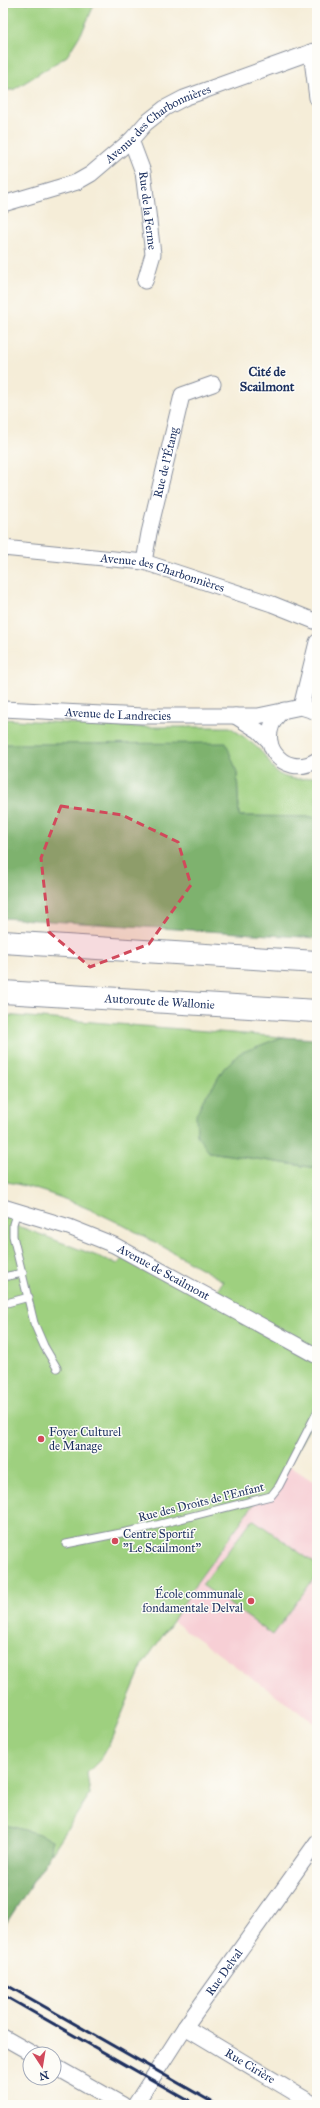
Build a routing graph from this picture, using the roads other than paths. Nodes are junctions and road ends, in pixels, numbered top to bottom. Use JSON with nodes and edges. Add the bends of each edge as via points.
{"nodes":[{"id":1,"x":314,"y":51,"type":"edge"},
{"id":2,"x":317,"y":98,"type":"edge"},
{"id":3,"x":131,"y":140,"type":"junction"},
{"id":4,"x":3,"y":204,"type":"edge"},
{"id":5,"x":145,"y":281,"type":"dead end"},
{"id":6,"x":213,"y":384,"type":"dead end"},
{"id":7,"x":3,"y":548,"type":"edge"},
{"id":8,"x":144,"y":562,"type":"junction"},
{"id":9,"x":317,"y":622,"type":"edge"},
{"id":10,"x":317,"y":642,"type":"edge"},
{"id":11,"x":297,"y":707,"type":"junction"},
{"id":12,"x":3,"y":709,"type":"edge"},
{"id":13,"x":316,"y":712,"type":"edge"},
{"id":14,"x":234,"y":716,"type":"junction"},
{"id":15,"x":270,"y":742,"type":"junction"},
{"id":16,"x":317,"y":760,"type":"edge"},
{"id":17,"x":3,"y":942,"type":"edge"},
{"id":18,"x":317,"y":962,"type":"edge"},
{"id":19,"x":3,"y":992,"type":"edge"},
{"id":20,"x":317,"y":1011,"type":"edge"},
{"id":21,"x":10,"y":1209,"type":"edge"},
{"id":22,"x":23,"y":1273,"type":"junction"},
{"id":23,"x":3,"y":1277,"type":"edge"},
{"id":24,"x":29,"y":1297,"type":"junction"},
{"id":25,"x":3,"y":1304,"type":"edge"},
{"id":26,"x":317,"y":1356,"type":"edge"},
{"id":27,"x":56,"y":1368,"type":"dead end"},
{"id":28,"x":317,"y":1412,"type":"edge"},
{"id":29,"x":66,"y":1544,"type":"dead end"},
{"id":30,"x":317,"y":1842,"type":"edge"},
{"id":31,"x":185,"y":2027,"type":"junction"},
{"id":32,"x":3,"y":2037,"type":"edge"},
{"id":33,"x":22,"y":2048,"type":"edge"},
{"id":34,"x":62,"y":2071,"type":"edge"},
{"id":35,"x":123,"y":2105,"type":"edge"},
{"id":36,"x":135,"y":2105,"type":"edge"},
{"id":37,"x":315,"y":2105,"type":"edge"}],
"edges":[{"from":1,"to":2,"type":"street"},
{"from":1,"to":3,"type":"street","name":"Avenue des Charbonnières","via":[[184,98],[165,108],[146,123]]},
{"from":3,"to":4,"type":"street","name":"Avenue des Charbonnières","via":[[91,174],[77,182]]},
{"from":3,"to":5,"type":"street","name":"Rue de la Ferme","via":[[143,172],[153,254]]},
{"from":6,"to":8,"type":"street","name":"Rue de l'Étang","via":[[182,395],[148,533]]},
{"from":7,"to":8,"type":"street","name":"Avenue des Charbonnières"},
{"from":8,"to":9,"type":"street","name":"Avenue des Charbonnières","via":[[272,604]]},
{"from":10,"to":11,"type":"street"},
{"from":11,"to":13,"type":"street"},
{"from":11,"to":14,"type":"street","name":"Avenue de Landrecies","via":[[265,715]]},
{"from":11,"to":15,"type":"street","via":[[284,710],[272,724]]},
{"from":12,"to":14,"type":"street","name":"Avenue de Landrecies","via":[[142,716]]},
{"from":14,"to":15,"type":"street","via":[[259,730]]},
{"from":15,"to":16,"type":"street","via":[[276,755],[288,764],[307,765]]},
{"from":17,"to":18,"type":"highway"},
{"from":19,"to":20,"type":"highway","name":"Autoroute de Wallonie"},
{"from":21,"to":22,"type":"lane","via":[[13,1236]]},
{"from":21,"to":26,"type":"street","name":"Avenue de Scailmont","via":[[69,1227],[114,1245]]},
{"from":22,"to":23,"type":"lane"},
{"from":22,"to":24,"type":"lane"},
{"from":24,"to":25,"type":"lane"},
{"from":24,"to":27,"type":"lane","via":[[34,1323]]},
{"from":28,"to":29,"type":"lane","name":"Rue des Droits de l'Enfant","via":[[280,1486],[271,1496],[141,1529]]},
{"from":30,"to":31,"type":"street","name":"Rue Delval"},
{"from":31,"to":36,"type":"street","name":"Rue Delval"},
{"from":31,"to":37,"type":"street","name":"Rue Cirière"},
{"from":32,"to":33,"type":"street"},
{"from":34,"to":35,"type":"street"}]}
